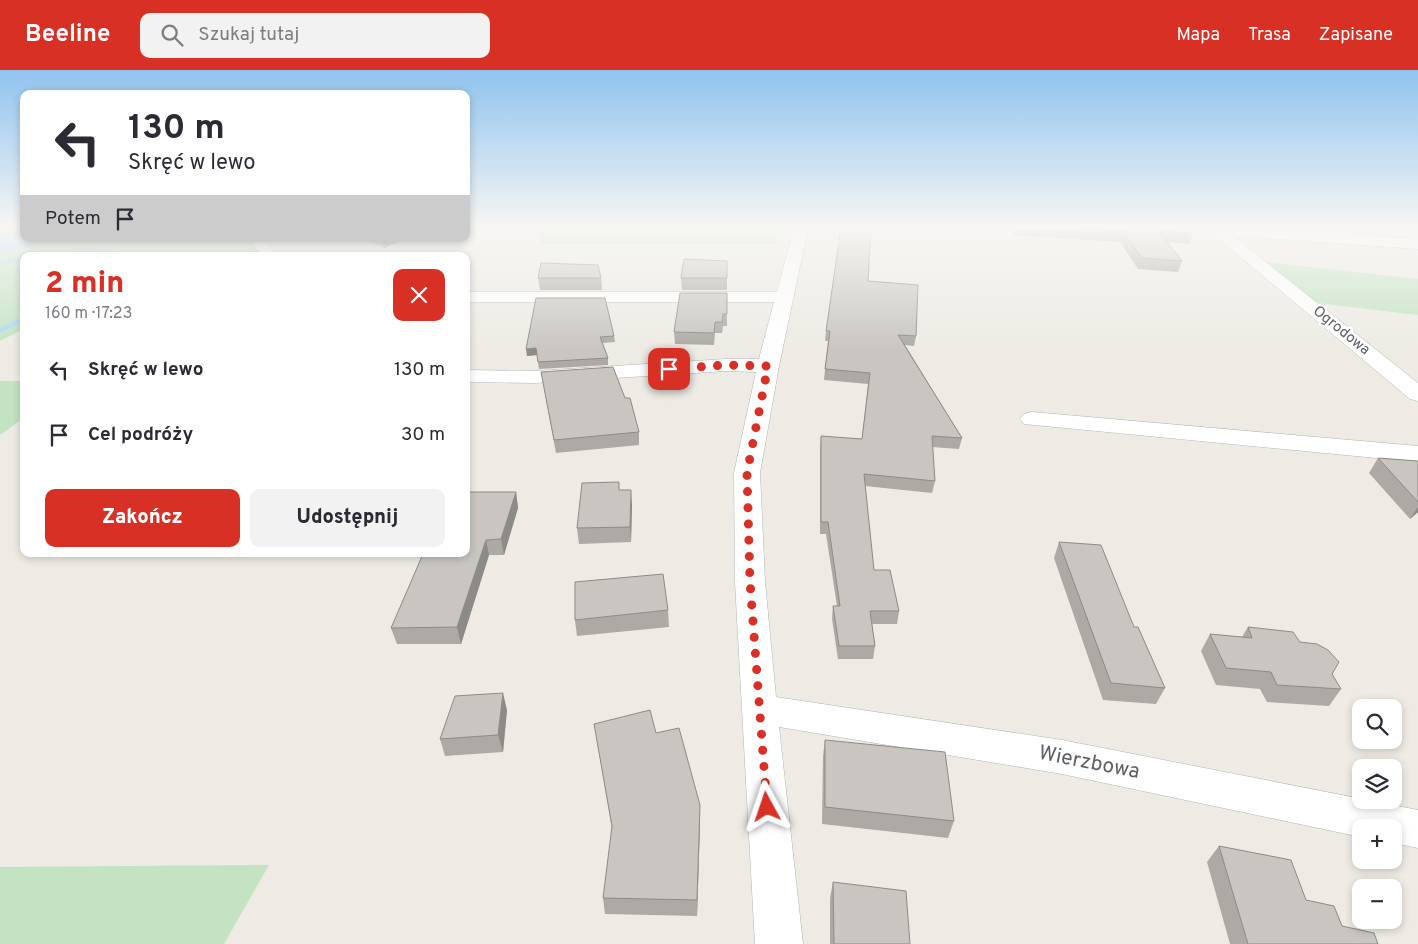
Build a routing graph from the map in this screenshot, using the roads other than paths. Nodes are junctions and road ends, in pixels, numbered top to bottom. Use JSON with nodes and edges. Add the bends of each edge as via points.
{"nodes":[{"id":1,"x":792,"y":269,"type":"edge"},
{"id":2,"x":1260,"y":269,"type":"edge"},
{"id":3,"x":470,"y":297,"type":"edge"},
{"id":4,"x":785,"y":297,"type":"junction"},
{"id":5,"x":768,"y":366,"type":"junction"},
{"id":6,"x":1389,"y":370,"type":"junction"},
{"id":7,"x":1418,"y":374,"type":"edge"},
{"id":8,"x":470,"y":376,"type":"edge"},
{"id":9,"x":1418,"y":394,"type":"edge"},
{"id":10,"x":1032,"y":419,"type":"dead end"},
{"id":11,"x":1418,"y":454,"type":"edge"},
{"id":12,"x":758,"y":709,"type":"junction"},
{"id":13,"x":1418,"y":829,"type":"edge"},
{"id":14,"x":779,"y":944,"type":"edge"}],
"edges":[{"from":1,"to":4,"type":"street"},
{"from":2,"to":6,"type":"street","name":"Ogrodowa"},
{"from":3,"to":4,"type":"street"},
{"from":4,"to":5,"type":"street"},
{"from":5,"to":8,"type":"street","via":[[726,365],[535,377]]},
{"from":5,"to":12,"type":"street","via":[[747,473]]},
{"from":6,"to":7,"type":"street"},
{"from":6,"to":9,"type":"street","name":"Ogrodowa"},
{"from":10,"to":11,"type":"street"},
{"from":12,"to":13,"type":"street","name":"Wierzbowa","via":[[1062,757]]},
{"from":12,"to":14,"type":"street"}]}
